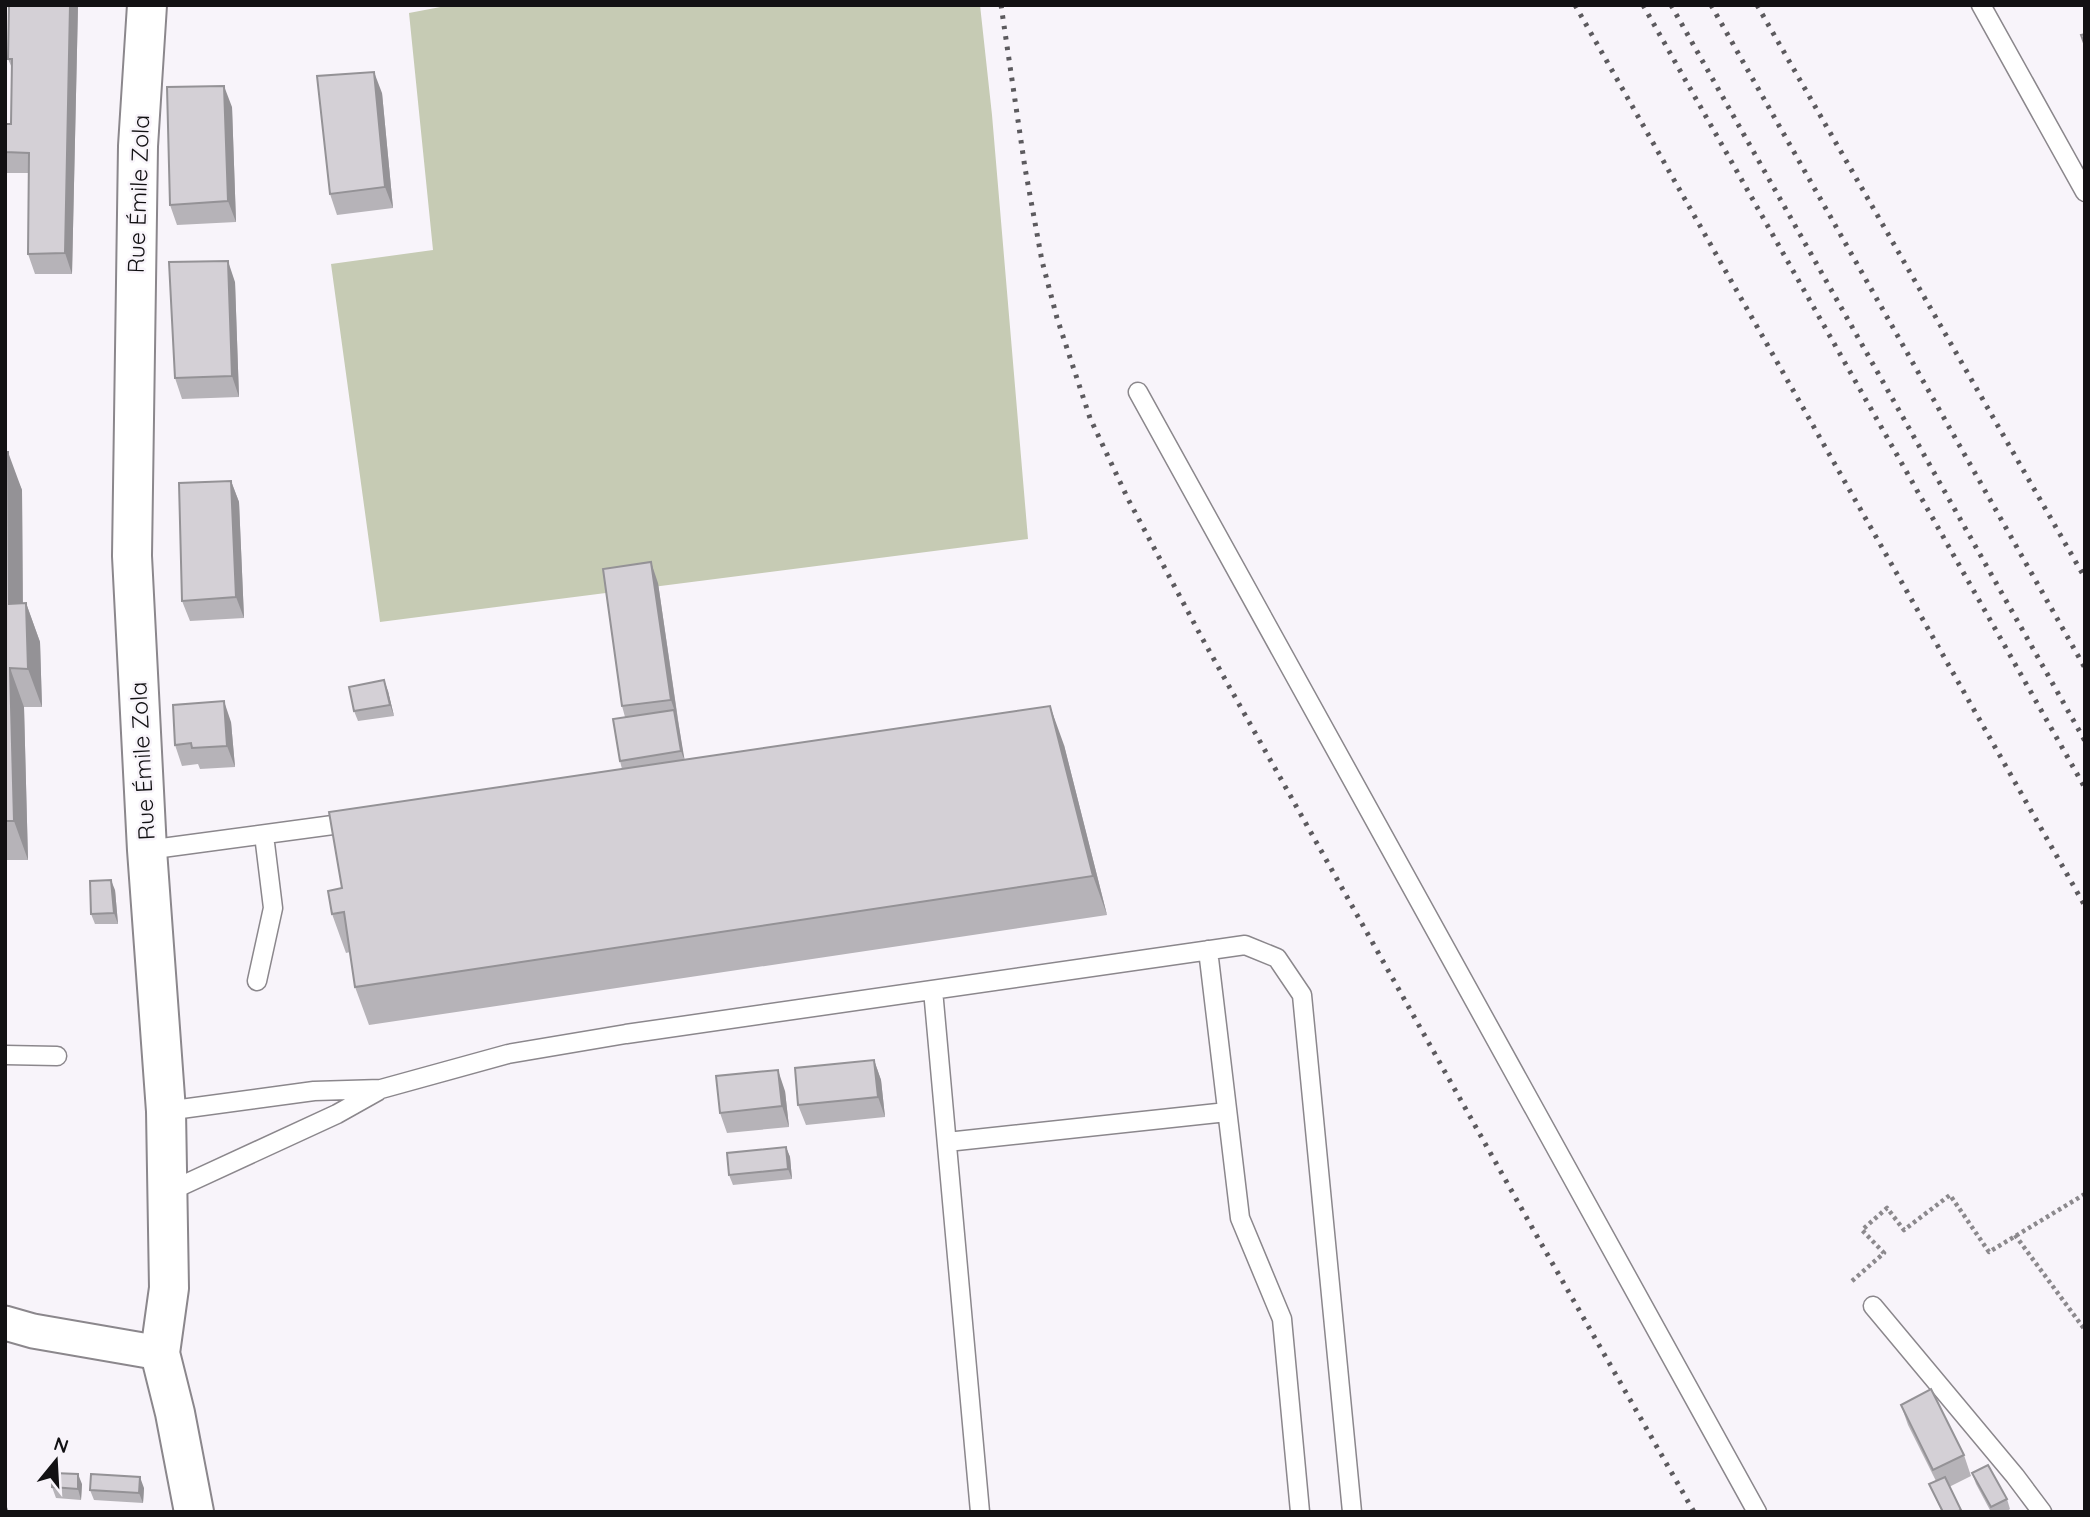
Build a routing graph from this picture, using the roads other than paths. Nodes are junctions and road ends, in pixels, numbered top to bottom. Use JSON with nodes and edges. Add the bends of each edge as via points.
{"nodes":[{"id":1,"x":147,"y":5,"type":"edge"},
{"id":2,"x":1981,"y":5,"type":"edge"},
{"id":3,"x":2085,"y":192,"type":"edge"},
{"id":4,"x":1138,"y":392,"type":"dead end"},
{"id":5,"x":369,"y":820,"type":"edge"},
{"id":6,"x":264,"y":835,"type":"junction"},
{"id":7,"x":147,"y":849,"type":"junction"},
{"id":8,"x":1208,"y":950,"type":"junction"},
{"id":9,"x":257,"y":981,"type":"dead end"},
{"id":10,"x":933,"y":990,"type":"junction"},
{"id":11,"x":5,"y":1055,"type":"edge"},
{"id":12,"x":57,"y":1056,"type":"dead end"},
{"id":13,"x":381,"y":1089,"type":"junction"},
{"id":14,"x":166,"y":1111,"type":"junction"},
{"id":15,"x":1227,"y":1112,"type":"junction"},
{"id":16,"x":947,"y":1142,"type":"junction"},
{"id":17,"x":168,"y":1192,"type":"junction"},
{"id":18,"x":1873,"y":1307,"type":"road end"},
{"id":19,"x":5,"y":1323,"type":"edge"},
{"id":20,"x":160,"y":1353,"type":"junction"},
{"id":21,"x":194,"y":1512,"type":"edge"},
{"id":22,"x":980,"y":1512,"type":"edge"},
{"id":23,"x":1300,"y":1512,"type":"edge"},
{"id":24,"x":1352,"y":1512,"type":"edge"},
{"id":25,"x":1757,"y":1512,"type":"edge"},
{"id":26,"x":2042,"y":1512,"type":"edge"}],
"edges":[{"from":1,"to":7,"type":"street","name":"Rue Émile Zola","via":[[138,146],[132,556]]},
{"from":2,"to":3,"type":"lane"},
{"from":4,"to":25,"type":"lane"},
{"from":5,"to":6,"type":"lane"},
{"from":6,"to":7,"type":"lane"},
{"from":6,"to":9,"type":"lane","via":[[273,908]]},
{"from":7,"to":14,"type":"street","name":"Rue Émile Zola"},
{"from":8,"to":10,"type":"lane"},
{"from":8,"to":15,"type":"lane"},
{"from":8,"to":24,"type":"lane","via":[[1245,945],[1277,958],[1302,995]]},
{"from":10,"to":13,"type":"lane","via":[[508,1054]]},
{"from":10,"to":16,"type":"lane"},
{"from":11,"to":12,"type":"lane"},
{"from":13,"to":14,"type":"lane","via":[[314,1091]]},
{"from":13,"to":17,"type":"lane"},
{"from":14,"to":17,"type":"street","name":"Rue Émile Zola"},
{"from":15,"to":16,"type":"lane"},
{"from":15,"to":23,"type":"lane","via":[[1240,1218],[1282,1319]]},
{"from":16,"to":22,"type":"lane"},
{"from":17,"to":20,"type":"street","name":"Rue Émile Zola","via":[[169,1288]]},
{"from":18,"to":26,"type":"lane"},
{"from":19,"to":20,"type":"street"},
{"from":20,"to":21,"type":"street","name":"Rue Émile Zola"}]}
